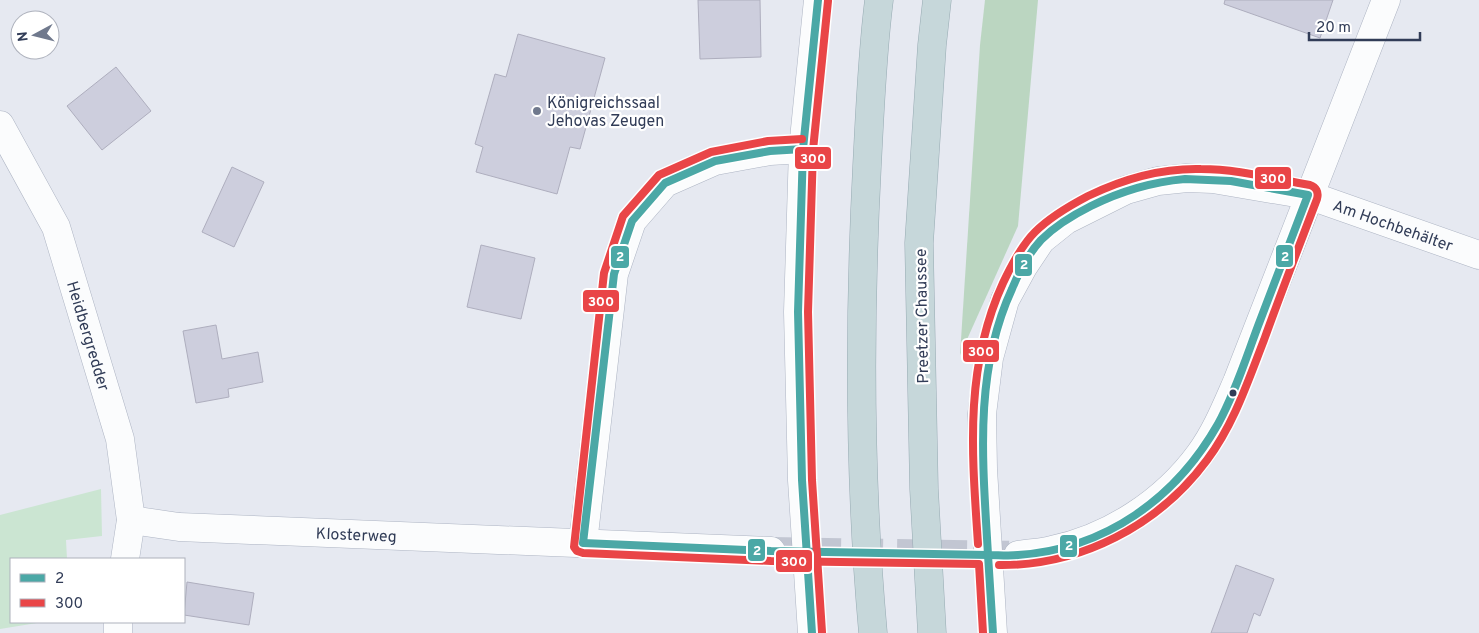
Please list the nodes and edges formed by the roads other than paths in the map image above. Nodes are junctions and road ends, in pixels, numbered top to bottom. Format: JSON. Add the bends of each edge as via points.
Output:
{"nodes":[{"id":1,"x":818,"y":0,"type":"edge"},
{"id":2,"x":879,"y":0,"type":"edge"},
{"id":3,"x":937,"y":0,"type":"edge"},
{"id":4,"x":1386,"y":0,"type":"edge"},
{"id":5,"x":0,"y":125,"type":"edge"},
{"id":6,"x":802,"y":149,"type":"junction"},
{"id":7,"x":1308,"y":195,"type":"junction"},
{"id":8,"x":1479,"y":254,"type":"edge"},
{"id":9,"x":131,"y":520,"type":"junction"},
{"id":10,"x":583,"y":543,"type":"junction"},
{"id":11,"x":772,"y":551,"type":"tunnel mouth"},
{"id":12,"x":1018,"y":555,"type":"tunnel mouth"},
{"id":13,"x":125,"y":558,"type":"edge"},
{"id":14,"x":812,"y":633,"type":"edge"},
{"id":15,"x":873,"y":633,"type":"edge"},
{"id":16,"x":932,"y":633,"type":"edge"},
{"id":17,"x":994,"y":633,"type":"edge"}],
"edges":[{"from":1,"to":6,"type":"street"},
{"from":2,"to":15,"type":"highway","via":[[874,37],[863,253],[862,404]]},
{"from":3,"to":16,"type":"highway","name":"Preetzer Chaussee","via":[[919,244],[924,490]]},
{"from":4,"to":7,"type":"street"},
{"from":5,"to":9,"type":"street","name":"Heidbergredder","via":[[56,227],[120,439]]},
{"from":6,"to":10,"type":"street","via":[[770,150],[715,161],[665,183],[632,222],[614,274]]},
{"from":6,"to":14,"type":"street","via":[[799,331],[802,480]]},
{"from":7,"to":8,"type":"street","name":"Am Hochbehälter"},
{"from":7,"to":12,"type":"street","via":[[1219,422],[1180,478],[1135,515],[1096,536],[1053,550]]},
{"from":7,"to":17,"type":"street","via":[[1213,179],[1158,181],[1126,190],[1095,204],[1066,220],[1041,240],[1005,300],[988,358],[982,414],[983,470]]},
{"from":9,"to":10,"type":"street","name":"Klosterweg","via":[[179,527]]},
{"from":9,"to":13,"type":"street","name":"Heidbergredder"},
{"from":10,"to":11,"type":"street","name":"Klosterweg"}]}
